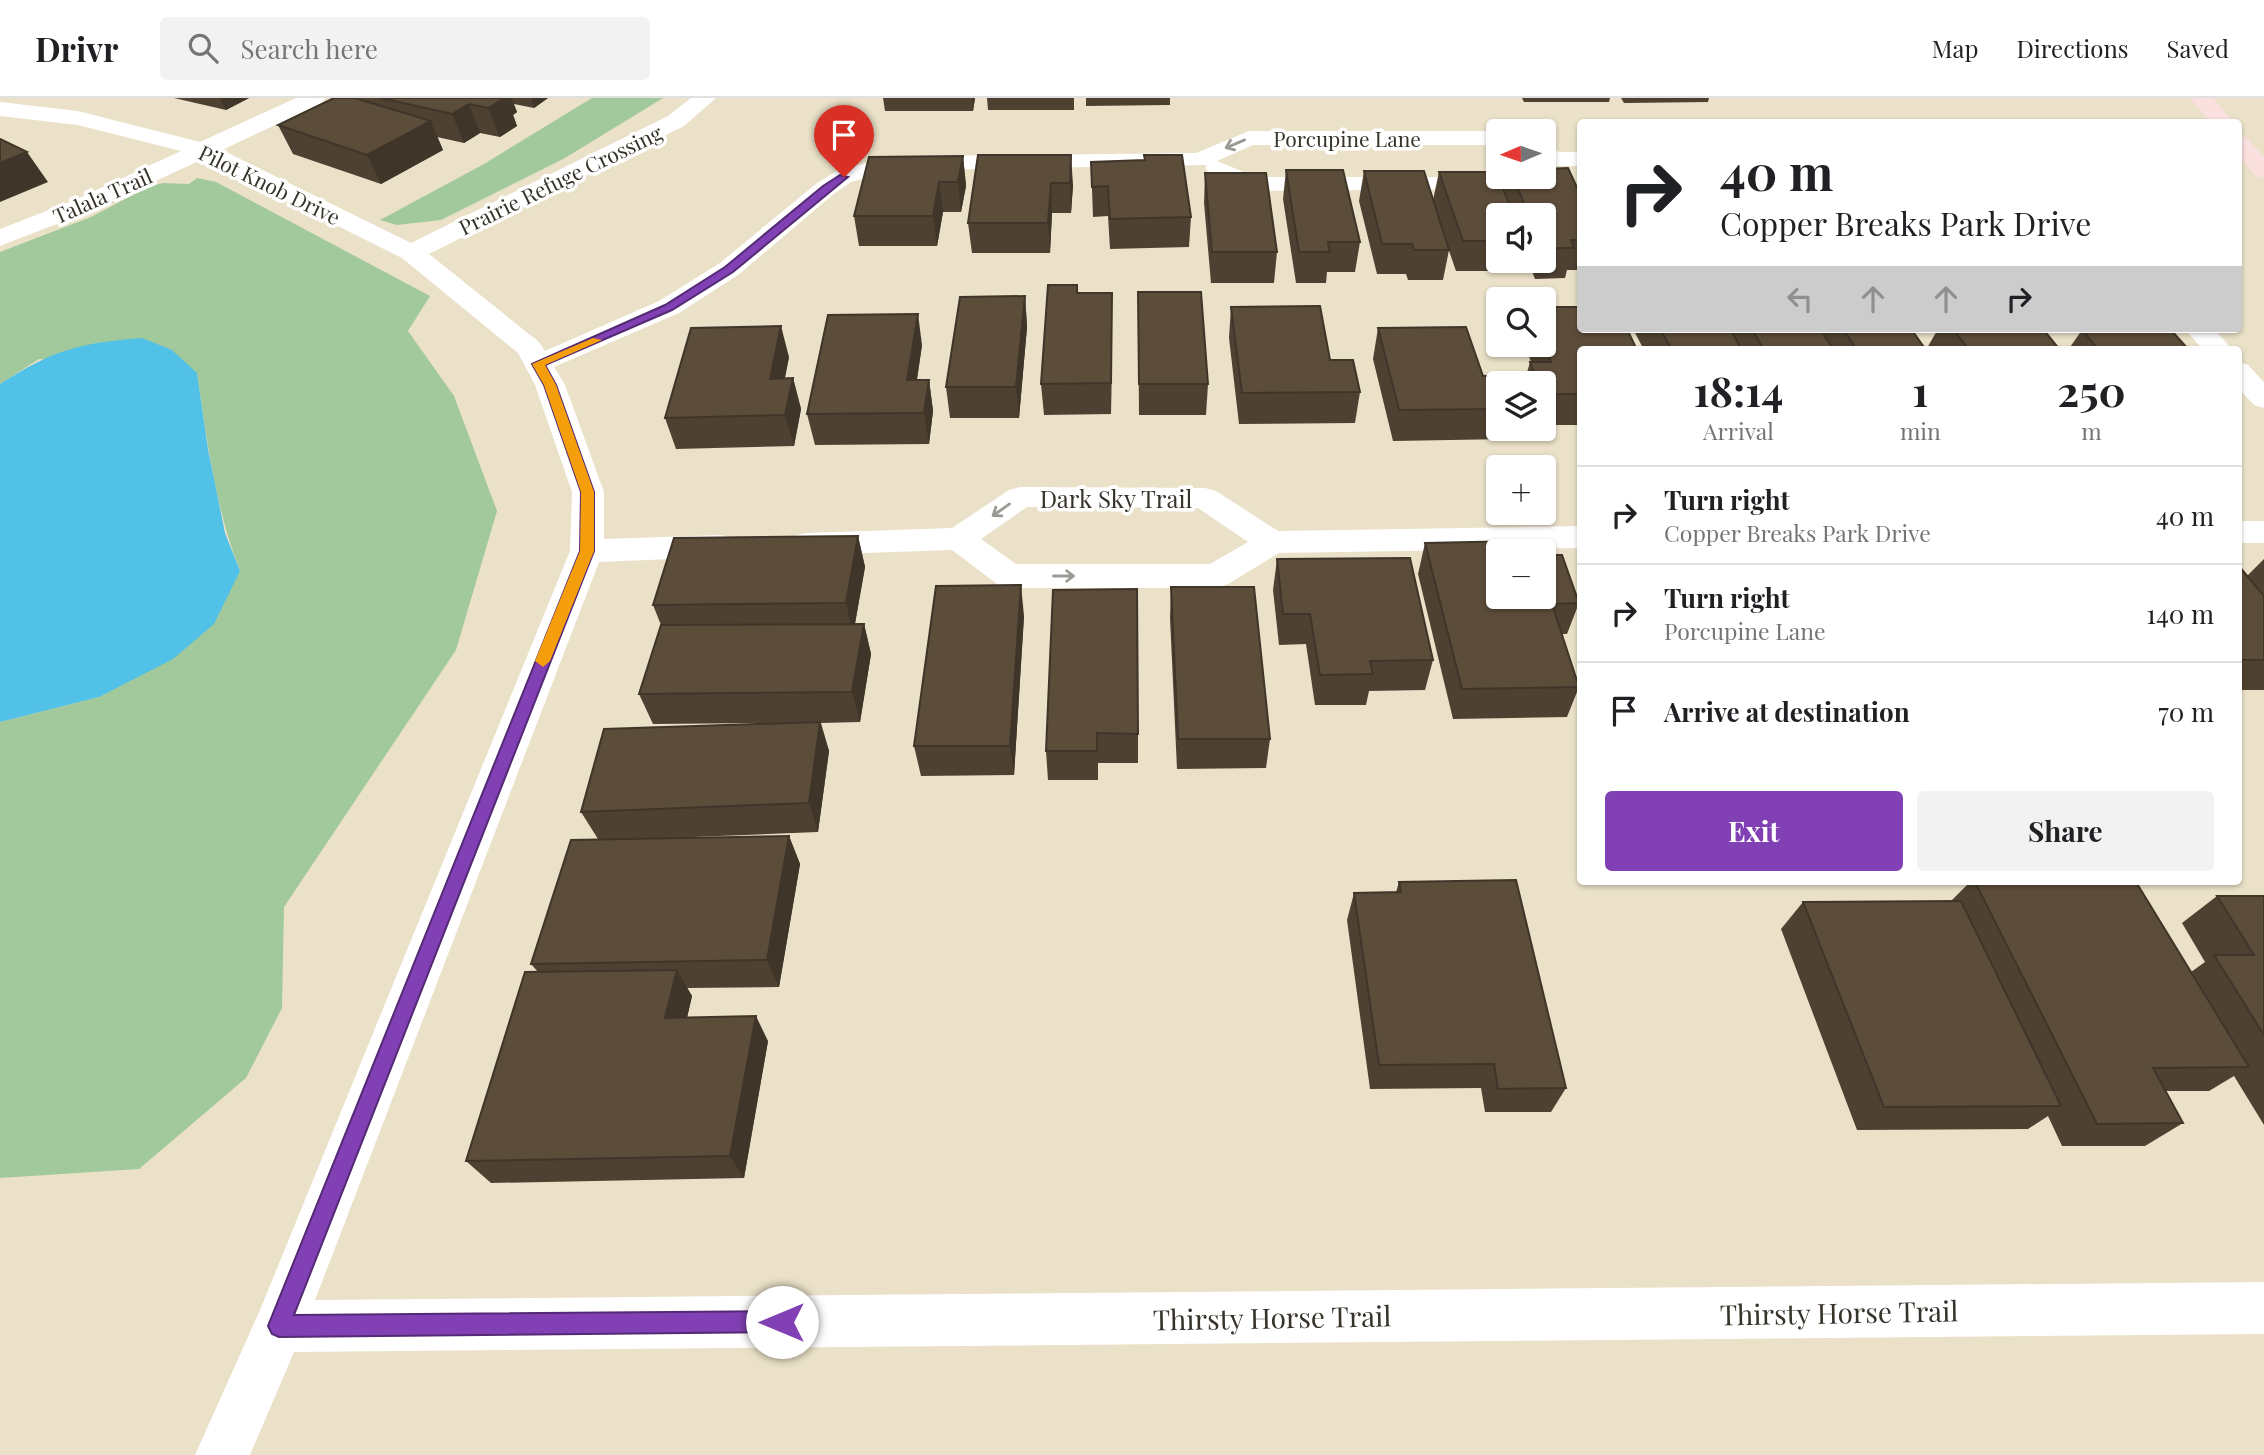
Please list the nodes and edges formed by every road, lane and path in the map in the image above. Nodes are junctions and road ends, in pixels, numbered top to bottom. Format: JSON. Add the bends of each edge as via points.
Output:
{"nodes":[{"id":1,"x":314,"y":98,"type":"edge"},
{"id":2,"x":705,"y":98,"type":"edge"},
{"id":3,"x":2201,"y":98,"type":"edge"},
{"id":4,"x":0,"y":109,"type":"edge"},
{"id":5,"x":2219,"y":119,"type":"edge"},
{"id":6,"x":1486,"y":138,"type":"edge"},
{"id":7,"x":2242,"y":147,"type":"edge"},
{"id":8,"x":204,"y":150,"type":"junction"},
{"id":9,"x":1577,"y":159,"type":"edge"},
{"id":10,"x":1199,"y":160,"type":"junction"},
{"id":11,"x":1556,"y":160,"type":"edge"},
{"id":12,"x":2264,"y":172,"type":"edge"},
{"id":13,"x":1486,"y":182,"type":"edge"},
{"id":14,"x":0,"y":238,"type":"edge"},
{"id":15,"x":411,"y":253,"type":"junction"},
{"id":16,"x":2203,"y":333,"type":"edge"},
{"id":17,"x":2215,"y":346,"type":"edge"},
{"id":18,"x":538,"y":364,"type":"junction"},
{"id":19,"x":2242,"y":375,"type":"edge"},
{"id":20,"x":2264,"y":399,"type":"edge"},
{"id":21,"x":2242,"y":532,"type":"edge"},
{"id":22,"x":2264,"y":532,"type":"edge"},
{"id":23,"x":1577,"y":537,"type":"edge"},
{"id":24,"x":959,"y":539,"type":"junction"},
{"id":25,"x":1272,"y":542,"type":"junction"},
{"id":26,"x":587,"y":551,"type":"junction"},
{"id":27,"x":2264,"y":1308,"type":"edge"},
{"id":28,"x":279,"y":1326,"type":"junction"},
{"id":29,"x":222,"y":1455,"type":"edge"}],
"edges":[{"from":1,"to":8,"type":"street","name":"Talala Trail"},
{"from":2,"to":15,"type":"street","name":"Prairie Refuge Crossing","via":[[676,121]]},
{"from":3,"to":5,"type":"main road"},
{"from":4,"to":8,"type":"street","name":"Pilot Knob Drive","via":[[78,118]]},
{"from":6,"to":10,"type":"street","name":"Porcupine Lane","one_way":true,"via":[[1249,138]]},
{"from":7,"to":12,"type":"main road"},
{"from":8,"to":14,"type":"street","name":"Talala Trail"},
{"from":8,"to":15,"type":"street","name":"Pilot Knob Drive"},
{"from":9,"to":11,"type":"street"},
{"from":10,"to":13,"type":"street","name":"Porcupine Lane","via":[[1252,184]]},
{"from":10,"to":18,"type":"street","name":"Porcupine Lane","via":[[924,163],[873,168],[826,188],[729,270],[668,307]]},
{"from":15,"to":18,"type":"street","name":"Pilot Knob Drive","via":[[529,348]]},
{"from":16,"to":17,"type":"street"},
{"from":18,"to":26,"type":"street","name":"Pilot Knob Drive","via":[[550,385],[588,492]]},
{"from":19,"to":20,"type":"street"},
{"from":21,"to":22,"type":"street"},
{"from":23,"to":25,"type":"street"},
{"from":24,"to":25,"type":"street","one_way":true,"via":[[1009,576],[1216,576]]},
{"from":25,"to":24,"type":"street","name":"Dark Sky Trail","one_way":true,"via":[[1205,498],[1020,497]]},
{"from":24,"to":26,"type":"street"},
{"from":26,"to":28,"type":"street"},
{"from":27,"to":28,"type":"street","name":"Thirsty Horse Trail"},
{"from":28,"to":29,"type":"street"}]}
